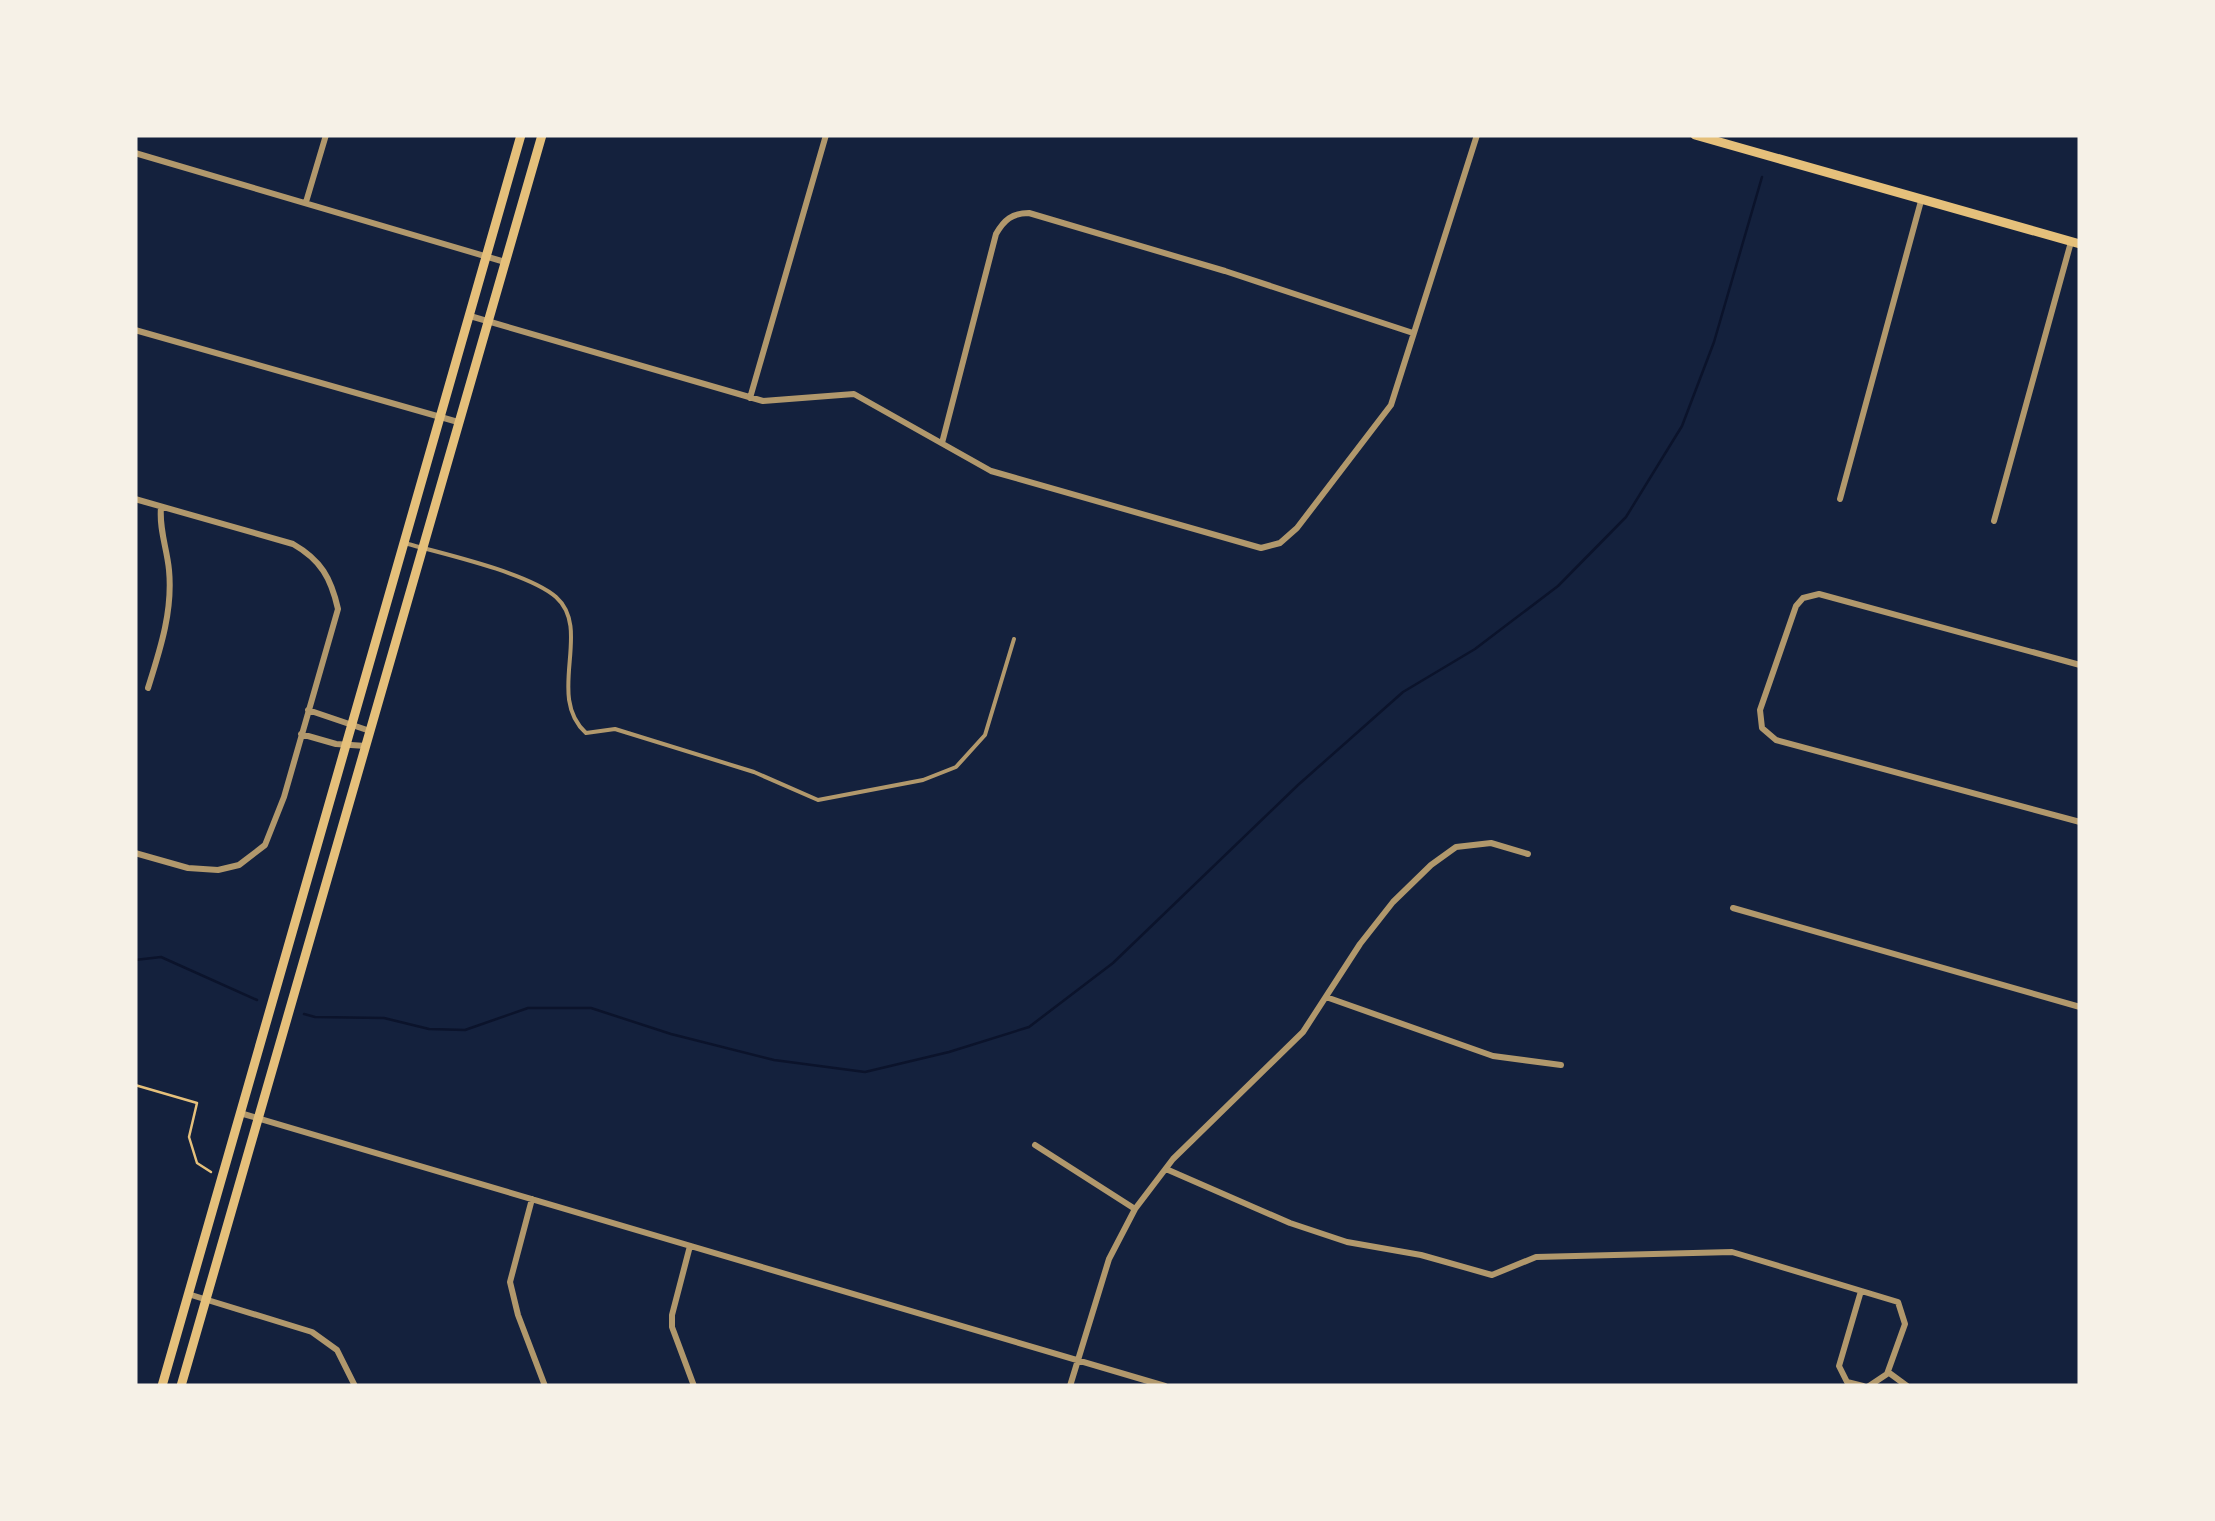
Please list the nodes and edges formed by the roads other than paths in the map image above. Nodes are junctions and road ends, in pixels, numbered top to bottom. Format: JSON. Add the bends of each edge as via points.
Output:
{"nodes":[{"id":1,"x":326,"y":135,"type":"edge"},
{"id":2,"x":521,"y":135,"type":"edge"},
{"id":3,"x":542,"y":135,"type":"edge"},
{"id":4,"x":826,"y":135,"type":"edge"},
{"id":5,"x":1476,"y":135,"type":"edge"},
{"id":6,"x":1695,"y":135,"type":"edge"},
{"id":7,"x":135,"y":152,"type":"edge"},
{"id":8,"x":1920,"y":201,"type":"junction"},
{"id":9,"x":306,"y":202,"type":"junction"},
{"id":10,"x":2075,"y":243,"type":"edge"},
{"id":11,"x":486,"y":256,"type":"junction"},
{"id":12,"x":505,"y":262,"type":"junction"},
{"id":13,"x":470,"y":316,"type":"junction"},
{"id":14,"x":488,"y":321,"type":"junction"},
{"id":15,"x":135,"y":330,"type":"edge"},
{"id":16,"x":1412,"y":333,"type":"junction"},
{"id":17,"x":750,"y":398,"type":"junction"},
{"id":18,"x":440,"y":417,"type":"junction"},
{"id":19,"x":458,"y":422,"type":"junction"},
{"id":20,"x":942,"y":444,"type":"junction"},
{"id":21,"x":135,"y":499,"type":"edge"},
{"id":22,"x":1840,"y":499,"type":"dead end"},
{"id":23,"x":161,"y":507,"type":"junction"},
{"id":24,"x":1994,"y":521,"type":"dead end"},
{"id":25,"x":404,"y":543,"type":"junction"},
{"id":26,"x":422,"y":548,"type":"junction"},
{"id":27,"x":1014,"y":640,"type":"dead end"},
{"id":28,"x":2080,"y":665,"type":"edge"},
{"id":29,"x":148,"y":688,"type":"dead end"},
{"id":30,"x":308,"y":710,"type":"junction"},
{"id":31,"x":352,"y":725,"type":"junction"},
{"id":32,"x":370,"y":730,"type":"junction"},
{"id":33,"x":301,"y":734,"type":"junction"},
{"id":34,"x":346,"y":745,"type":"junction"},
{"id":35,"x":366,"y":746,"type":"junction"},
{"id":36,"x":2080,"y":822,"type":"edge"},
{"id":37,"x":135,"y":853,"type":"edge"},
{"id":38,"x":1528,"y":854,"type":"dead end"},
{"id":39,"x":1733,"y":908,"type":"dead end"},
{"id":40,"x":294,"y":924,"type":"junction"},
{"id":41,"x":312,"y":929,"type":"junction"},
{"id":42,"x":1326,"y":998,"type":"junction"},
{"id":43,"x":2080,"y":1008,"type":"edge"},
{"id":44,"x":1561,"y":1065,"type":"dead end"},
{"id":45,"x":240,"y":1113,"type":"junction"},
{"id":46,"x":258,"y":1118,"type":"junction"},
{"id":47,"x":1035,"y":1145,"type":"dead end"},
{"id":48,"x":1166,"y":1169,"type":"junction"},
{"id":49,"x":532,"y":1199,"type":"junction"},
{"id":50,"x":1134,"y":1210,"type":"junction"},
{"id":51,"x":690,"y":1246,"type":"junction"},
{"id":52,"x":1861,"y":1291,"type":"junction"},
{"id":53,"x":188,"y":1294,"type":"junction"},
{"id":54,"x":206,"y":1299,"type":"junction"},
{"id":55,"x":1078,"y":1361,"type":"junction"},
{"id":56,"x":1888,"y":1372,"type":"junction"},
{"id":57,"x":162,"y":1386,"type":"edge"},
{"id":58,"x":181,"y":1386,"type":"edge"},
{"id":59,"x":355,"y":1386,"type":"edge"},
{"id":60,"x":545,"y":1386,"type":"edge"},
{"id":61,"x":694,"y":1386,"type":"edge"},
{"id":62,"x":1070,"y":1386,"type":"edge"},
{"id":63,"x":1165,"y":1386,"type":"edge"},
{"id":64,"x":1866,"y":1386,"type":"edge"},
{"id":65,"x":1907,"y":1386,"type":"edge"}],
"edges":[{"from":1,"to":9,"type":"street"},
{"from":2,"to":11,"type":"main road"},
{"from":3,"to":12,"type":"main road"},
{"from":4,"to":17,"type":"street"},
{"from":5,"to":16,"type":"street"},
{"from":6,"to":8,"type":"main road"},
{"from":7,"to":9,"type":"street"},
{"from":8,"to":10,"type":"main road"},
{"from":8,"to":22,"type":"street"},
{"from":9,"to":11,"type":"street"},
{"from":10,"to":24,"type":"street"},
{"from":11,"to":12,"type":"street"},
{"from":11,"to":13,"type":"main road"},
{"from":12,"to":14,"type":"main road"},
{"from":13,"to":14,"type":"street"},
{"from":13,"to":18,"type":"main road"},
{"from":14,"to":17,"type":"street"},
{"from":14,"to":19,"type":"main road"},
{"from":15,"to":18,"type":"street"},
{"from":16,"to":20,"type":"street","via":[[1391,404],[1297,528],[1261,548],[991,471]]},
{"from":16,"to":20,"type":"street","via":[[1029,213],[1008,218],[996,234]]},
{"from":17,"to":20,"type":"street","via":[[854,394]]},
{"from":18,"to":19,"type":"street"},
{"from":18,"to":25,"type":"main road"},
{"from":19,"to":26,"type":"main road"},
{"from":21,"to":23,"type":"street"},
{"from":23,"to":29,"type":"street","via":[[170,604]]},
{"from":23,"to":30,"type":"street","via":[[293,544],[331,579],[338,609]]},
{"from":25,"to":26,"type":"lane"},
{"from":25,"to":31,"type":"main road"},
{"from":26,"to":27,"type":"lane","via":[[513,576],[558,598],[570,625],[568,707],[586,734],[615,729],[754,772],[818,800],[956,767],[985,735]]},
{"from":26,"to":32,"type":"main road"},
{"from":28,"to":36,"type":"street","via":[[1809,594],[1796,606],[1760,710],[1762,728],[1776,740]]},
{"from":30,"to":31,"type":"street"},
{"from":30,"to":33,"type":"street"},
{"from":31,"to":32,"type":"street"},
{"from":31,"to":34,"type":"main road"},
{"from":32,"to":35,"type":"main road"},
{"from":33,"to":34,"type":"street"},
{"from":33,"to":37,"type":"street","via":[[273,829],[252,858],[218,870]]},
{"from":34,"to":35,"type":"street"},
{"from":34,"to":40,"type":"main road"},
{"from":35,"to":41,"type":"main road"},
{"from":38,"to":42,"type":"street","via":[[1491,843],[1456,847],[1430,865],[1360,944]]},
{"from":39,"to":43,"type":"street"},
{"from":40,"to":41,"type":"main road"},
{"from":40,"to":45,"type":"main road"},
{"from":41,"to":46,"type":"main road"},
{"from":42,"to":44,"type":"street","via":[[1494,1056]]},
{"from":42,"to":48,"type":"street","via":[[1302,1032]]},
{"from":45,"to":46,"type":"street"},
{"from":45,"to":53,"type":"main road"},
{"from":46,"to":49,"type":"street"},
{"from":46,"to":54,"type":"main road"},
{"from":47,"to":50,"type":"street"},
{"from":48,"to":50,"type":"street"},
{"from":48,"to":52,"type":"street","via":[[1347,1242],[1492,1275],[1536,1257],[1732,1252]]},
{"from":49,"to":51,"type":"street"},
{"from":49,"to":60,"type":"street","via":[[510,1282]]},
{"from":50,"to":55,"type":"street","via":[[1109,1258]]},
{"from":51,"to":55,"type":"street"},
{"from":51,"to":61,"type":"street","via":[[672,1327]]},
{"from":52,"to":56,"type":"street","via":[[1898,1302],[1905,1324]]},
{"from":52,"to":64,"type":"street","via":[[1840,1366],[1847,1382]]},
{"from":53,"to":54,"type":"street"},
{"from":53,"to":57,"type":"main road"},
{"from":54,"to":58,"type":"main road"},
{"from":54,"to":59,"type":"street","via":[[312,1332],[337,1350]]},
{"from":55,"to":62,"type":"street"},
{"from":55,"to":63,"type":"street"},
{"from":56,"to":64,"type":"street"},
{"from":56,"to":65,"type":"street"}]}
